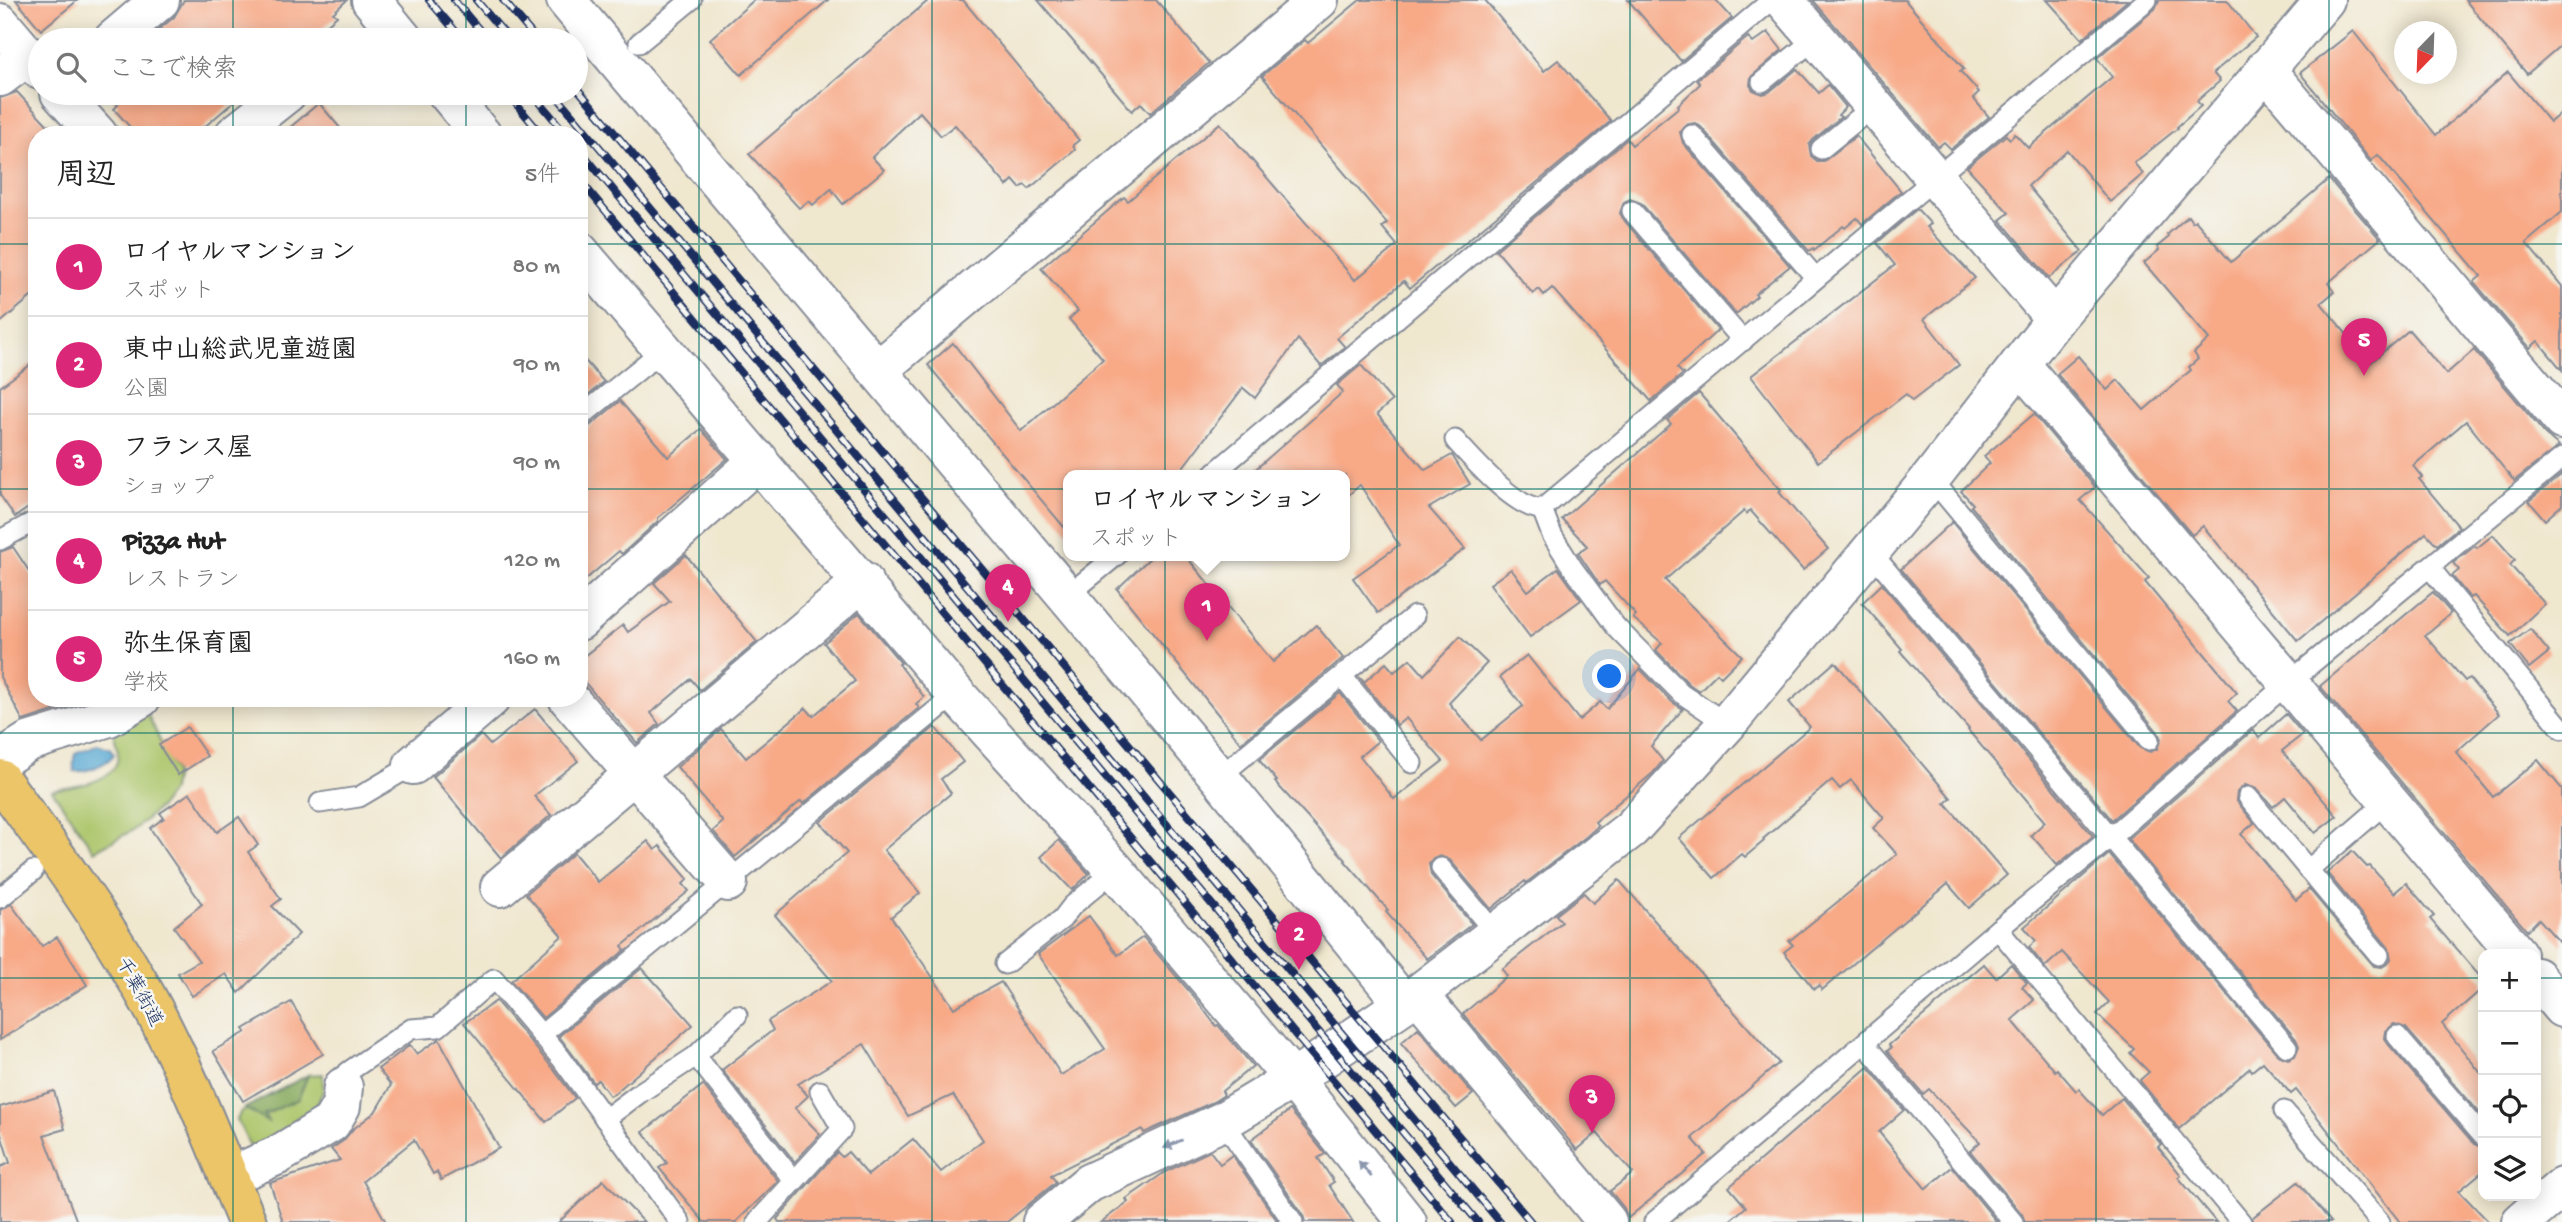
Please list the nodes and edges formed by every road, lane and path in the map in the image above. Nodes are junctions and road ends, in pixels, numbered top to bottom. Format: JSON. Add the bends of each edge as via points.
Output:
{"nodes":[{"id":1,"x":160,"y":0,"type":"edge"},
{"id":2,"x":371,"y":0,"type":"edge"},
{"id":3,"x":566,"y":0,"type":"edge"},
{"id":4,"x":691,"y":0,"type":"edge"},
{"id":5,"x":1318,"y":0,"type":"edge"},
{"id":6,"x":1772,"y":0,"type":"edge"},
{"id":7,"x":1784,"y":0,"type":"edge"},
{"id":8,"x":2147,"y":0,"type":"edge"},
{"id":9,"x":2325,"y":0,"type":"edge"},
{"id":10,"x":0,"y":23,"type":"edge"},
{"id":11,"x":127,"y":28,"type":"edge"},
{"id":12,"x":394,"y":28,"type":"edge"},
{"id":13,"x":1816,"y":38,"type":"junction"},
{"id":14,"x":639,"y":43,"type":"dead end"},
{"id":15,"x":23,"y":68,"type":"edge"},
{"id":16,"x":2265,"y":69,"type":"junction"},
{"id":17,"x":1762,"y":82,"type":"dead end"},
{"id":18,"x":71,"y":105,"type":"edge"},
{"id":19,"x":272,"y":105,"type":"edge"},
{"id":20,"x":456,"y":105,"type":"edge"},
{"id":21,"x":1874,"y":106,"type":"junction"},
{"id":22,"x":90,"y":126,"type":"edge"},
{"id":23,"x":245,"y":126,"type":"edge"},
{"id":24,"x":472,"y":126,"type":"edge"},
{"id":25,"x":1692,"y":135,"type":"dead end"},
{"id":26,"x":1821,"y":149,"type":"dead end"},
{"id":27,"x":1934,"y":178,"type":"junction"},
{"id":28,"x":1632,"y":211,"type":"dead end"},
{"id":29,"x":588,"y":262,"type":"edge"},
{"id":30,"x":1815,"y":277,"type":"junction"},
{"id":31,"x":2055,"y":319,"type":"junction"},
{"id":32,"x":1743,"y":341,"type":"junction"},
{"id":33,"x":663,"y":350,"type":"junction"},
{"id":34,"x":2020,"y":365,"type":"junction"},
{"id":35,"x":878,"y":370,"type":"junction"},
{"id":36,"x":588,"y":411,"type":"edge"},
{"id":37,"x":2562,"y":420,"type":"edge"},
{"id":38,"x":1455,"y":440,"type":"dead end"},
{"id":39,"x":2562,"y":458,"type":"edge"},
{"id":40,"x":759,"y":460,"type":"junction"},
{"id":41,"x":1218,"y":470,"type":"edge"},
{"id":42,"x":1931,"y":478,"type":"junction"},
{"id":43,"x":1542,"y":509,"type":"junction"},
{"id":44,"x":28,"y":525,"type":"edge"},
{"id":45,"x":0,"y":540,"type":"edge"},
{"id":46,"x":1871,"y":552,"type":"junction"},
{"id":47,"x":1110,"y":561,"type":"edge"},
{"id":48,"x":2430,"y":568,"type":"junction"},
{"id":49,"x":863,"y":581,"type":"junction"},
{"id":50,"x":1067,"y":596,"type":"junction"},
{"id":51,"x":588,"y":613,"type":"edge"},
{"id":52,"x":1414,"y":616,"type":"dead end"},
{"id":53,"x":1342,"y":676,"type":"junction"},
{"id":54,"x":2288,"y":683,"type":"junction"},
{"id":55,"x":956,"y":694,"type":"junction"},
{"id":56,"x":126,"y":707,"type":"edge"},
{"id":57,"x":480,"y":707,"type":"edge"},
{"id":58,"x":576,"y":707,"type":"edge"},
{"id":59,"x":1727,"y":724,"type":"junction"},
{"id":60,"x":2562,"y":729,"type":"edge"},
{"id":61,"x":2148,"y":740,"type":"dead end"},
{"id":62,"x":0,"y":760,"type":"edge"},
{"id":63,"x":1412,"y":763,"type":"dead end"},
{"id":64,"x":412,"y":765,"type":"joint"},
{"id":65,"x":635,"y":775,"type":"junction"},
{"id":66,"x":1219,"y":777,"type":"junction"},
{"id":67,"x":0,"y":779,"type":"edge"},
{"id":68,"x":2248,"y":797,"type":"dead end"},
{"id":69,"x":2389,"y":800,"type":"junction"},
{"id":70,"x":320,"y":803,"type":"dead end"},
{"id":71,"x":2110,"y":838,"type":"junction"},
{"id":72,"x":1441,"y":869,"type":"dead end"},
{"id":73,"x":1115,"y":870,"type":"junction"},
{"id":74,"x":2308,"y":870,"type":"junction"},
{"id":75,"x":33,"y":871,"type":"dead end"},
{"id":76,"x":728,"y":882,"type":"junction"},
{"id":77,"x":500,"y":887,"type":"dead end"},
{"id":78,"x":0,"y":898,"type":"edge"},
{"id":79,"x":1998,"y":929,"type":"junction"},
{"id":80,"x":1496,"y":934,"type":"junction"},
{"id":81,"x":2513,"y":949,"type":"edge"},
{"id":82,"x":2379,"y":955,"type":"dead end"},
{"id":83,"x":1006,"y":964,"type":"dead end"},
{"id":84,"x":2541,"y":982,"type":"edge"},
{"id":85,"x":1410,"y":999,"type":"junction"},
{"id":86,"x":2562,"y":1008,"type":"edge"},
{"id":87,"x":737,"y":1015,"type":"dead end"},
{"id":88,"x":541,"y":1035,"type":"junction"},
{"id":89,"x":2397,"y":1036,"type":"dead end"},
{"id":90,"x":1865,"y":1044,"type":"junction"},
{"id":91,"x":2287,"y":1047,"type":"dead end"},
{"id":92,"x":696,"y":1056,"type":"junction"},
{"id":93,"x":1293,"y":1079,"type":"junction"},
{"id":94,"x":343,"y":1087,"type":"joint"},
{"id":95,"x":820,"y":1091,"type":"dead end"},
{"id":96,"x":2284,"y":1111,"type":"dead end"},
{"id":97,"x":605,"y":1119,"type":"junction"},
{"id":98,"x":1223,"y":1121,"type":"junction"},
{"id":99,"x":2478,"y":1130,"type":"edge"},
{"id":100,"x":249,"y":1168,"type":"dead end"},
{"id":101,"x":794,"y":1181,"type":"junction"},
{"id":102,"x":247,"y":1222,"type":"edge"},
{"id":103,"x":680,"y":1222,"type":"edge"},
{"id":104,"x":757,"y":1222,"type":"edge"},
{"id":105,"x":1042,"y":1222,"type":"edge"},
{"id":106,"x":1293,"y":1222,"type":"edge"},
{"id":107,"x":1407,"y":1222,"type":"edge"},
{"id":108,"x":1607,"y":1222,"type":"edge"},
{"id":109,"x":1654,"y":1222,"type":"edge"},
{"id":110,"x":2013,"y":1222,"type":"edge"},
{"id":111,"x":2241,"y":1222,"type":"edge"},
{"id":112,"x":2380,"y":1222,"type":"edge"}],
"edges":[{"from":1,"to":11,"type":"street"},
{"from":2,"to":12,"type":"street"},
{"from":3,"to":35,"type":"street"},
{"from":4,"to":14,"type":"lane"},
{"from":5,"to":35,"type":"street"},
{"from":6,"to":41,"type":"lane"},
{"from":7,"to":13,"type":"street"},
{"from":8,"to":27,"type":"lane"},
{"from":9,"to":16,"type":"street"},
{"from":10,"to":15,"type":"street"},
{"from":13,"to":17,"type":"lane"},
{"from":13,"to":21,"type":"street"},
{"from":16,"to":31,"type":"street"},
{"from":16,"to":37,"type":"street"},
{"from":18,"to":22,"type":"street"},
{"from":19,"to":23,"type":"street"},
{"from":20,"to":24,"type":"street"},
{"from":21,"to":26,"type":"lane"},
{"from":21,"to":27,"type":"street"},
{"from":25,"to":30,"type":"lane"},
{"from":27,"to":30,"type":"lane"},
{"from":27,"to":31,"type":"street"},
{"from":28,"to":32,"type":"lane"},
{"from":29,"to":33,"type":"street"},
{"from":30,"to":32,"type":"lane"},
{"from":31,"to":34,"type":"street"},
{"from":32,"to":43,"type":"lane"},
{"from":33,"to":36,"type":"lane"},
{"from":33,"to":40,"type":"street"},
{"from":34,"to":42,"type":"street"},
{"from":34,"to":54,"type":"street"},
{"from":35,"to":50,"type":"street"},
{"from":38,"to":43,"type":"lane","via":[[1514,497],[1533,509]]},
{"from":39,"to":48,"type":"lane"},
{"from":40,"to":49,"type":"street"},
{"from":40,"to":51,"type":"street"},
{"from":42,"to":46,"type":"street"},
{"from":42,"to":61,"type":"lane"},
{"from":43,"to":59,"type":"lane","via":[[1572,567],[1616,627],[1681,693]]},
{"from":44,"to":45,"type":"lane"},
{"from":46,"to":59,"type":"street"},
{"from":46,"to":71,"type":"lane"},
{"from":47,"to":50,"type":"lane"},
{"from":48,"to":54,"type":"lane"},
{"from":48,"to":60,"type":"lane"},
{"from":49,"to":55,"type":"street"},
{"from":49,"to":65,"type":"street"},
{"from":50,"to":66,"type":"street"},
{"from":52,"to":53,"type":"lane"},
{"from":53,"to":63,"type":"lane"},
{"from":53,"to":66,"type":"lane"},
{"from":54,"to":69,"type":"street"},
{"from":54,"to":71,"type":"lane"},
{"from":55,"to":73,"type":"street"},
{"from":55,"to":76,"type":"lane"},
{"from":56,"to":62,"type":"street","via":[[109,717],[28,742]]},
{"from":57,"to":64,"type":"street"},
{"from":58,"to":65,"type":"street"},
{"from":59,"to":80,"type":"street","via":[[1631,829]]},
{"from":64,"to":70,"type":"lane","via":[[359,797]]},
{"from":65,"to":76,"type":"street"},
{"from":65,"to":77,"type":"street"},
{"from":66,"to":85,"type":"street"},
{"from":67,"to":102,"type":"highway","name":"千葉街道","via":[[90,904],[141,986]]},
{"from":68,"to":74,"type":"lane"},
{"from":69,"to":74,"type":"lane"},
{"from":69,"to":81,"type":"street"},
{"from":71,"to":79,"type":"lane"},
{"from":71,"to":91,"type":"lane"},
{"from":72,"to":80,"type":"lane"},
{"from":73,"to":83,"type":"lane"},
{"from":73,"to":93,"type":"street"},
{"from":74,"to":82,"type":"lane"},
{"from":75,"to":78,"type":"lane"},
{"from":76,"to":88,"type":"lane"},
{"from":79,"to":90,"type":"lane"},
{"from":79,"to":111,"type":"lane"},
{"from":80,"to":85,"type":"street"},
{"from":84,"to":86,"type":"street"},
{"from":85,"to":93,"type":"street"},
{"from":85,"to":108,"type":"street"},
{"from":87,"to":92,"type":"lane"},
{"from":88,"to":94,"type":"lane","via":[[494,979],[438,1027],[411,1029],[348,1072]]},
{"from":88,"to":97,"type":"lane"},
{"from":89,"to":99,"type":"lane"},
{"from":90,"to":109,"type":"lane"},
{"from":90,"to":110,"type":"lane"},
{"from":92,"to":97,"type":"lane"},
{"from":92,"to":101,"type":"lane"},
{"from":93,"to":98,"type":"street"},
{"from":107,"to":93,"type":"street","one_way":true},
{"from":94,"to":100,"type":"street","via":[[341,1106],[331,1124]]},
{"from":95,"to":101,"type":"lane","via":[[842,1129]]},
{"from":96,"to":112,"type":"lane"},
{"from":97,"to":103,"type":"lane"},
{"from":98,"to":105,"type":"street","one_way":true,"via":[[1089,1183]]},
{"from":98,"to":106,"type":"lane"},
{"from":101,"to":104,"type":"lane"}]}
